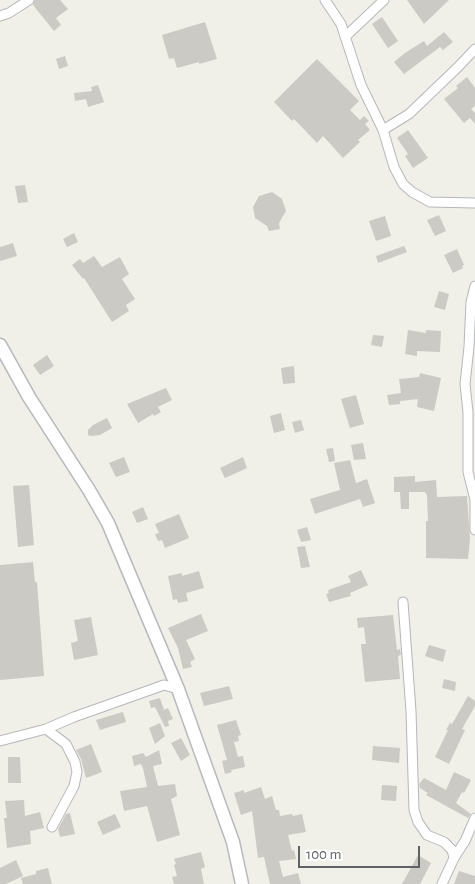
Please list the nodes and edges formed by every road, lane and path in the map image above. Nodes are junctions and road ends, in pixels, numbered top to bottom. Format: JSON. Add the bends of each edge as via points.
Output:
{"nodes":[{"id":1,"x":29,"y":0,"type":"edge"},
{"id":2,"x":325,"y":0,"type":"edge"},
{"id":3,"x":384,"y":0,"type":"edge"},
{"id":4,"x":0,"y":16,"type":"edge"},
{"id":5,"x":345,"y":37,"type":"junction"},
{"id":6,"x":475,"y":49,"type":"edge"},
{"id":7,"x":384,"y":130,"type":"junction"},
{"id":8,"x":474,"y":202,"type":"edge"},
{"id":9,"x":475,"y":286,"type":"edge"},
{"id":10,"x":0,"y":345,"type":"edge"},
{"id":11,"x":473,"y":487,"type":"edge"},
{"id":12,"x":475,"y":530,"type":"edge"},
{"id":13,"x":403,"y":602,"type":"dead end"},
{"id":14,"x":178,"y":689,"type":"junction"},
{"id":15,"x":46,"y":729,"type":"junction"},
{"id":16,"x":0,"y":739,"type":"edge"},
{"id":17,"x":475,"y":818,"type":"edge"},
{"id":18,"x":52,"y":827,"type":"dead end"},
{"id":19,"x":454,"y":858,"type":"junction"},
{"id":20,"x":445,"y":882,"type":"edge"},
{"id":21,"x":242,"y":884,"type":"edge"}],
"edges":[{"from":1,"to":4,"type":"street"},
{"from":2,"to":5,"type":"street","via":[[341,24]]},
{"from":3,"to":5,"type":"street"},
{"from":5,"to":7,"type":"street","via":[[361,85]]},
{"from":6,"to":7,"type":"street","via":[[410,114]]},
{"from":7,"to":8,"type":"street","via":[[394,167],[403,184],[412,192],[430,202]]},
{"from":9,"to":11,"type":"street","via":[[470,302],[465,384],[468,472]]},
{"from":10,"to":14,"type":"main road","via":[[108,523]]},
{"from":11,"to":12,"type":"street"},
{"from":13,"to":19,"type":"street","via":[[414,810],[427,835],[444,842],[452,850]]},
{"from":14,"to":15,"type":"street","via":[[164,685]]},
{"from":14,"to":21,"type":"main road","via":[[234,842]]},
{"from":15,"to":16,"type":"street"},
{"from":15,"to":18,"type":"street","via":[[66,744],[77,772],[74,786]]},
{"from":17,"to":19,"type":"street"},
{"from":19,"to":20,"type":"street"}]}
